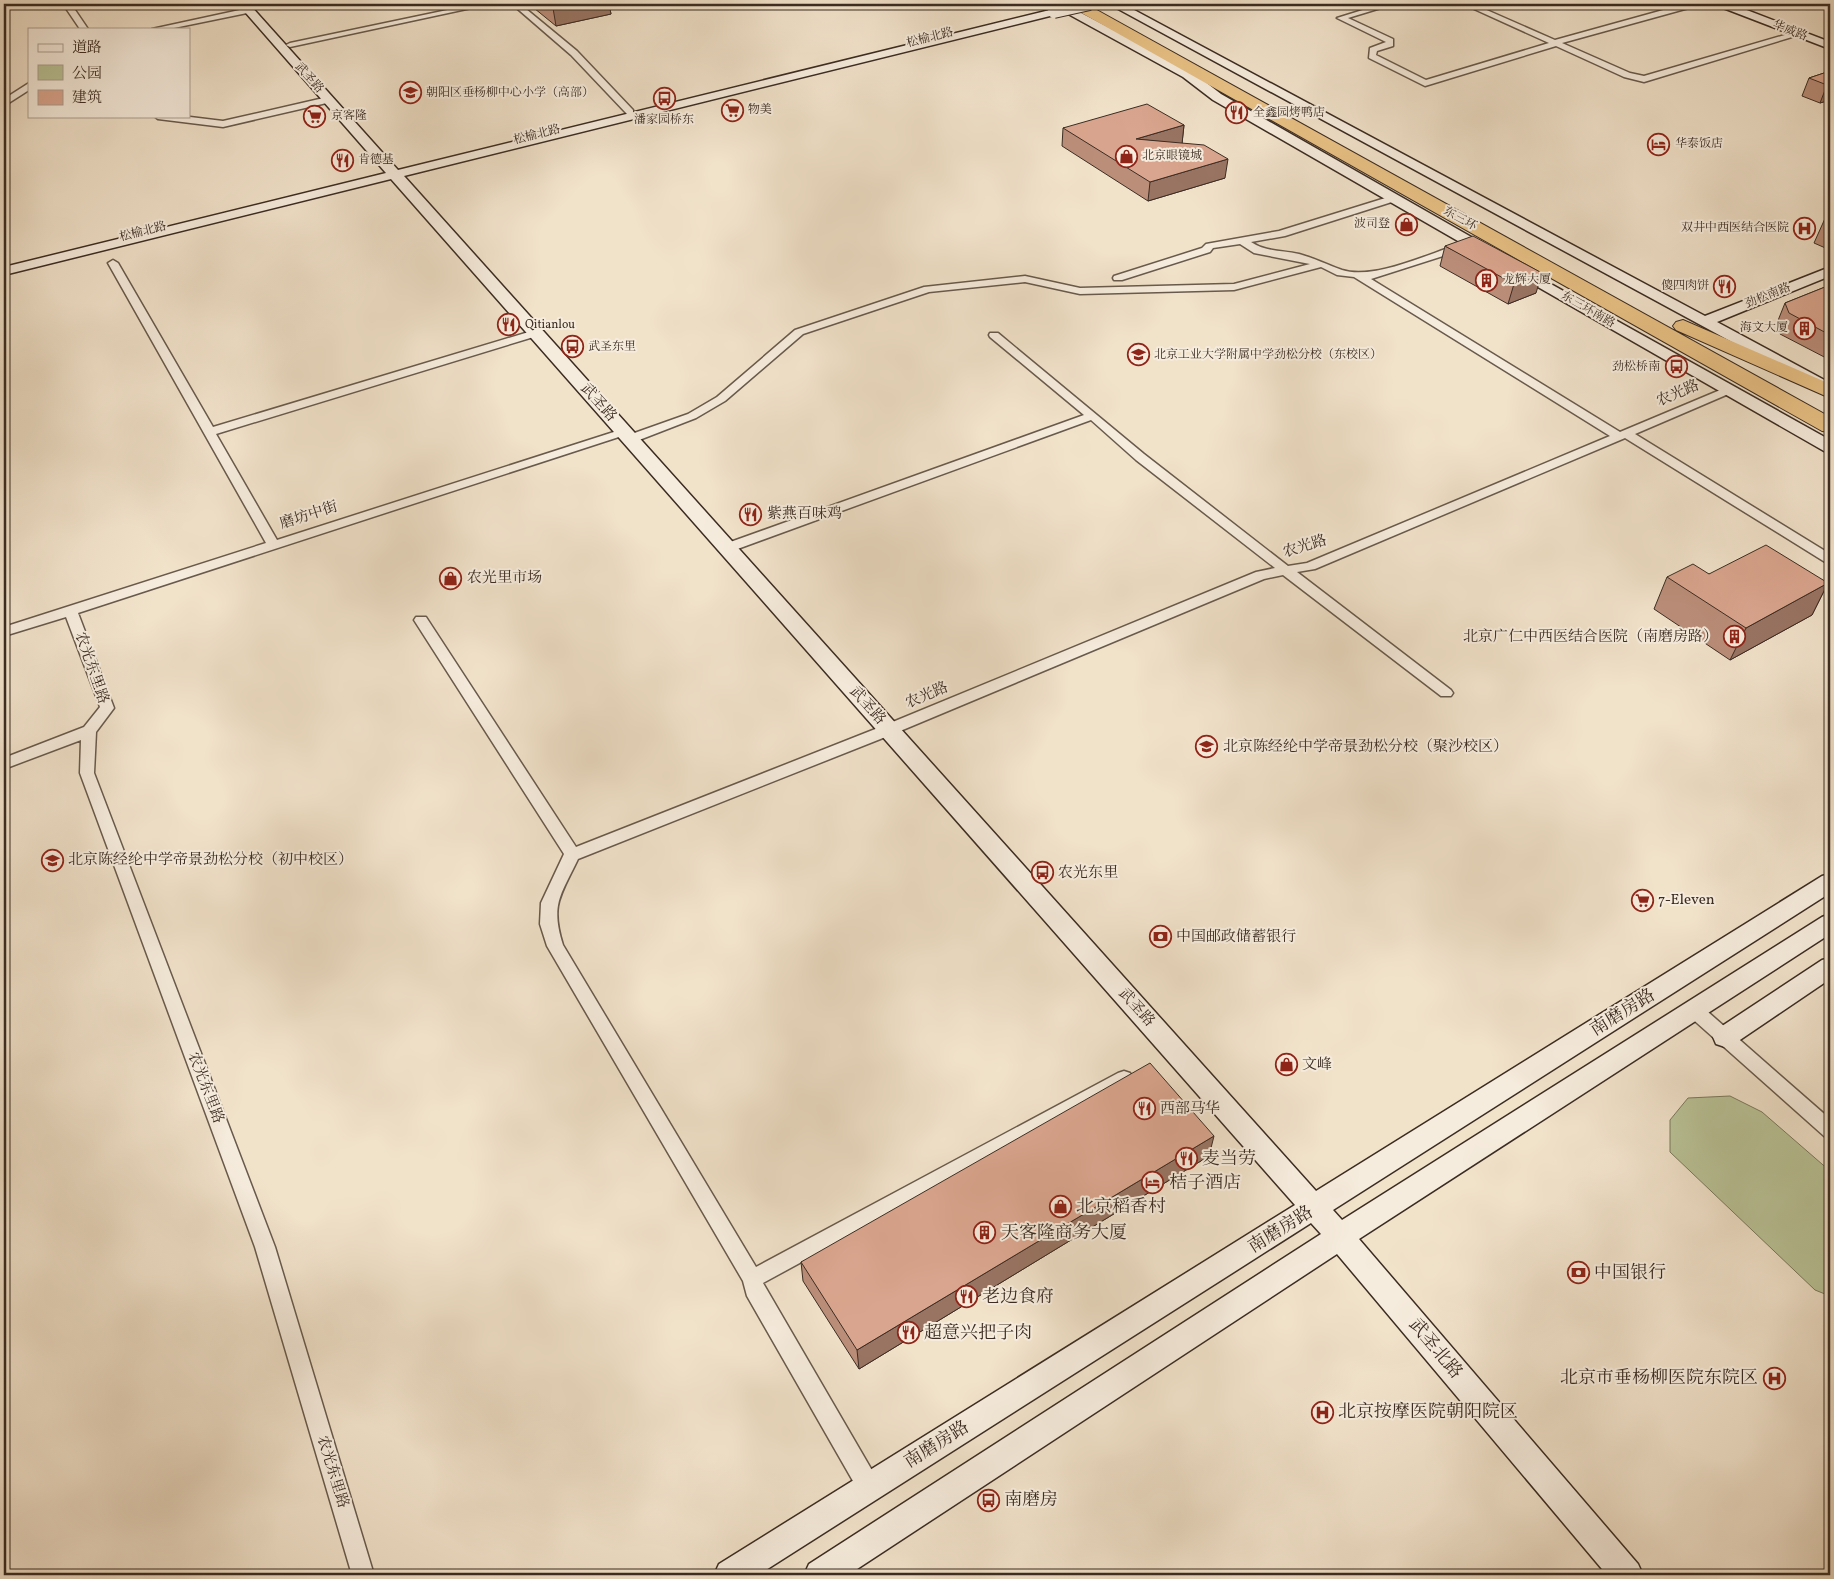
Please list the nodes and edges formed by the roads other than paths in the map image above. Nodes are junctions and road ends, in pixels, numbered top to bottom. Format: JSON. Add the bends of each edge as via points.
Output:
{"nodes":[{"id":1,"x":67,"y":4,"type":"edge"},
{"id":2,"x":486,"y":4,"type":"edge"},
{"id":3,"x":516,"y":4,"type":"edge"},
{"id":4,"x":1069,"y":4,"type":"edge"},
{"id":5,"x":1390,"y":4,"type":"edge"},
{"id":6,"x":1466,"y":4,"type":"edge"},
{"id":7,"x":1693,"y":4,"type":"edge"},
{"id":8,"x":1722,"y":4,"type":"edge"},
{"id":9,"x":248,"y":6,"type":"edge"},
{"id":10,"x":1094,"y":6,"type":"edge"},
{"id":11,"x":1146,"y":8,"type":"dead end"},
{"id":12,"x":1009,"y":11,"type":"dead end"},
{"id":13,"x":1053,"y":12,"type":"edge"},
{"id":14,"x":83,"y":28,"type":"edge"},
{"id":15,"x":160,"y":28,"type":"edge"},
{"id":16,"x":1075,"y":28,"type":"dead end"},
{"id":17,"x":1798,"y":34,"type":"junction"},
{"id":18,"x":938,"y":39,"type":"junction"},
{"id":19,"x":1556,"y":42,"type":"junction"},
{"id":20,"x":290,"y":45,"type":"junction"},
{"id":21,"x":1830,"y":46,"type":"edge"},
{"id":22,"x":1257,"y":79,"type":"junction"},
{"id":23,"x":28,"y":87,"type":"edge"},
{"id":24,"x":1217,"y":97,"type":"junction"},
{"id":25,"x":6,"y":100,"type":"edge"},
{"id":26,"x":328,"y":100,"type":"junction"},
{"id":27,"x":28,"y":101,"type":"edge"},
{"id":28,"x":630,"y":112,"type":"junction"},
{"id":29,"x":174,"y":118,"type":"edge"},
{"id":30,"x":1346,"y":169,"type":"junction"},
{"id":31,"x":395,"y":172,"type":"junction"},
{"id":32,"x":1413,"y":193,"type":"junction"},
{"id":33,"x":1395,"y":198,"type":"junction"},
{"id":34,"x":1244,"y":242,"type":"junction"},
{"id":35,"x":1472,"y":243,"type":"junction"},
{"id":36,"x":1509,"y":246,"type":"junction"},
{"id":37,"x":113,"y":263,"type":"dead end"},
{"id":38,"x":1322,"y":264,"type":"junction"},
{"id":39,"x":4,"y":266,"type":"edge"},
{"id":40,"x":4,"y":271,"type":"edge"},
{"id":41,"x":1830,"y":271,"type":"edge"},
{"id":42,"x":1355,"y":274,"type":"junction"},
{"id":43,"x":1118,"y":278,"type":"dead end"},
{"id":44,"x":1594,"y":313,"type":"junction"},
{"id":45,"x":1665,"y":317,"type":"junction"},
{"id":46,"x":1706,"y":321,"type":"junction"},
{"id":47,"x":536,"y":333,"type":"junction"},
{"id":48,"x":994,"y":335,"type":"dead end"},
{"id":49,"x":1729,"y":390,"type":"junction"},
{"id":50,"x":1830,"y":390,"type":"edge"},
{"id":51,"x":1830,"y":410,"type":"edge"},
{"id":52,"x":1092,"y":416,"type":"junction"},
{"id":53,"x":1830,"y":426,"type":"edge"},
{"id":54,"x":210,"y":432,"type":"junction"},
{"id":55,"x":1622,"y":435,"type":"junction"},
{"id":56,"x":627,"y":436,"type":"junction"},
{"id":57,"x":1830,"y":447,"type":"edge"},
{"id":58,"x":274,"y":545,"type":"junction"},
{"id":59,"x":727,"y":548,"type":"junction"},
{"id":60,"x":1830,"y":559,"type":"edge"},
{"id":61,"x":1285,"y":570,"type":"junction"},
{"id":62,"x":70,"y":610,"type":"junction"},
{"id":63,"x":421,"y":620,"type":"dead end"},
{"id":64,"x":4,"y":632,"type":"edge"},
{"id":65,"x":1446,"y":693,"type":"dead end"},
{"id":66,"x":888,"y":730,"type":"junction"},
{"id":67,"x":89,"y":731,"type":"junction"},
{"id":68,"x":4,"y":764,"type":"edge"},
{"id":69,"x":572,"y":854,"type":"junction"},
{"id":70,"x":1830,"y":882,"type":"edge"},
{"id":71,"x":1830,"y":923,"type":"edge"},
{"id":72,"x":1830,"y":968,"type":"edge"},
{"id":73,"x":1694,"y":1010,"type":"junction"},
{"id":74,"x":1725,"y":1037,"type":"junction"},
{"id":75,"x":1124,"y":1078,"type":"edge"},
{"id":76,"x":1830,"y":1130,"type":"edge"},
{"id":77,"x":1314,"y":1209,"type":"junction"},
{"id":78,"x":1340,"y":1237,"type":"junction"},
{"id":79,"x":752,"y":1279,"type":"junction"},
{"id":80,"x":869,"y":1487,"type":"junction"},
{"id":81,"x":363,"y":1575,"type":"edge"},
{"id":82,"x":730,"y":1575,"type":"edge"},
{"id":83,"x":820,"y":1575,"type":"edge"},
{"id":84,"x":1627,"y":1575,"type":"edge"}],
"edges":[{"from":1,"to":14,"type":"street"},
{"from":2,"to":20,"type":"street"},
{"from":3,"to":28,"type":"street","via":[[574,53]]},
{"from":4,"to":13,"type":"street","name":"松榆北路"},
{"from":5,"to":19,"type":"street","via":[[1341,18],[1390,41],[1390,44],[1373,50],[1372,56],[1425,83]]},
{"from":6,"to":19,"type":"street"},
{"from":7,"to":19,"type":"street"},
{"from":8,"to":17,"type":"street","name":"华威路"},
{"from":9,"to":15,"type":"street"},
{"from":9,"to":20,"type":"street","name":"武圣路"},
{"from":9,"to":26,"type":"street","name":"武圣路"},
{"from":10,"to":13,"type":"street","bridge":true},
{"from":10,"to":22,"type":"street"},
{"from":10,"to":32,"type":"highway","name":"东三环"},
{"from":10,"to":45,"type":"highway","name":"东三环"},
{"from":11,"to":22,"type":"street","via":[[1154,16],[1223,52]]},
{"from":12,"to":18,"type":"street","via":[[959,24]]},
{"from":13,"to":18,"type":"street","name":"松榆北路"},
{"from":13,"to":24,"type":"street","via":[[1187,74]]},
{"from":16,"to":24,"type":"street"},
{"from":17,"to":19,"type":"street","via":[[1644,79],[1627,75]]},
{"from":17,"to":21,"type":"street","name":"华威路"},
{"from":18,"to":28,"type":"street","name":"松榆北路"},
{"from":18,"to":31,"type":"street","name":"松榆北路"},
{"from":20,"to":31,"type":"street","name":"武圣路"},
{"from":22,"to":46,"type":"street"},
{"from":23,"to":25,"type":"street"},
{"from":24,"to":30,"type":"street","name":"东三环南路"},
{"from":25,"to":27,"type":"street"},
{"from":26,"to":29,"type":"street","via":[[223,124]]},
{"from":26,"to":31,"type":"street","name":"武圣路"},
{"from":28,"to":31,"type":"street","name":"松榆北路"},
{"from":30,"to":32,"type":"highway"},
{"from":30,"to":33,"type":"street","name":"东三环南路"},
{"from":31,"to":39,"type":"street","name":"松榆北路"},
{"from":31,"to":40,"type":"street","name":"松榆北路"},
{"from":31,"to":47,"type":"street","name":"武圣路"},
{"from":32,"to":36,"type":"highway","name":"东三环"},
{"from":33,"to":34,"type":"street","via":[[1281,234]]},
{"from":33,"to":35,"type":"street","name":"东三环南路"},
{"from":34,"to":38,"type":"street","via":[[1258,251]]},
{"from":34,"to":43,"type":"street","via":[[1210,246]]},
{"from":35,"to":42,"type":"street","via":[[1372,276]]},
{"from":35,"to":44,"type":"street","name":"东三环南路"},
{"from":36,"to":44,"type":"highway"},
{"from":36,"to":53,"type":"highway","name":"东三环"},
{"from":37,"to":54,"type":"street"},
{"from":38,"to":42,"type":"street"},
{"from":38,"to":56,"type":"street","name":"磨坊中街","via":[[1234,288],[1080,291],[1025,279],[928,289],[799,332],[721,399],[692,416]]},
{"from":41,"to":46,"type":"street","name":"劲松南路"},
{"from":42,"to":55,"type":"street"},
{"from":44,"to":49,"type":"street","name":"东三环南路"},
{"from":45,"to":50,"type":"highway"},
{"from":45,"to":51,"type":"highway","name":"东三环"},
{"from":46,"to":50,"type":"street"},
{"from":47,"to":54,"type":"street"},
{"from":47,"to":56,"type":"street","name":"武圣路"},
{"from":48,"to":52,"type":"street"},
{"from":49,"to":55,"type":"street","name":"农光路"},
{"from":49,"to":57,"type":"street","name":"东三环南路"},
{"from":52,"to":59,"type":"street"},
{"from":52,"to":61,"type":"street"},
{"from":54,"to":58,"type":"street"},
{"from":55,"to":60,"type":"street"},
{"from":55,"to":61,"type":"street","name":"农光路","via":[[1310,566]]},
{"from":56,"to":58,"type":"street","name":"磨坊中街"},
{"from":56,"to":59,"type":"street","name":"武圣路"},
{"from":58,"to":62,"type":"street","name":"磨坊中街"},
{"from":59,"to":66,"type":"street","name":"武圣路"},
{"from":61,"to":65,"type":"street"},
{"from":61,"to":66,"type":"street","name":"农光路","via":[[1261,575]]},
{"from":62,"to":64,"type":"street","name":"磨坊中街"},
{"from":62,"to":67,"type":"street","name":"农光东里路","via":[[107,708]]},
{"from":63,"to":69,"type":"street"},
{"from":66,"to":69,"type":"street","name":"农光路"},
{"from":66,"to":77,"type":"street","name":"武圣路"},
{"from":67,"to":68,"type":"street"},
{"from":67,"to":81,"type":"street","name":"农光东里路","via":[[87,773],[265,1247]]},
{"from":69,"to":79,"type":"street","via":[[549,903],[548,924],[555,946]]},
{"from":70,"to":77,"type":"street","name":"南磨房路"},
{"from":71,"to":73,"type":"street"},
{"from":72,"to":74,"type":"street"},
{"from":73,"to":74,"type":"street"},
{"from":73,"to":78,"type":"street"},
{"from":74,"to":76,"type":"street"},
{"from":75,"to":79,"type":"street"},
{"from":77,"to":78,"type":"street","name":"武圣路"},
{"from":77,"to":80,"type":"street","name":"南磨房路"},
{"from":78,"to":83,"type":"street"},
{"from":78,"to":84,"type":"street","name":"武圣北路"},
{"from":79,"to":80,"type":"street","via":[[754,1290]]},
{"from":80,"to":82,"type":"street","name":"南磨房路"}]}
